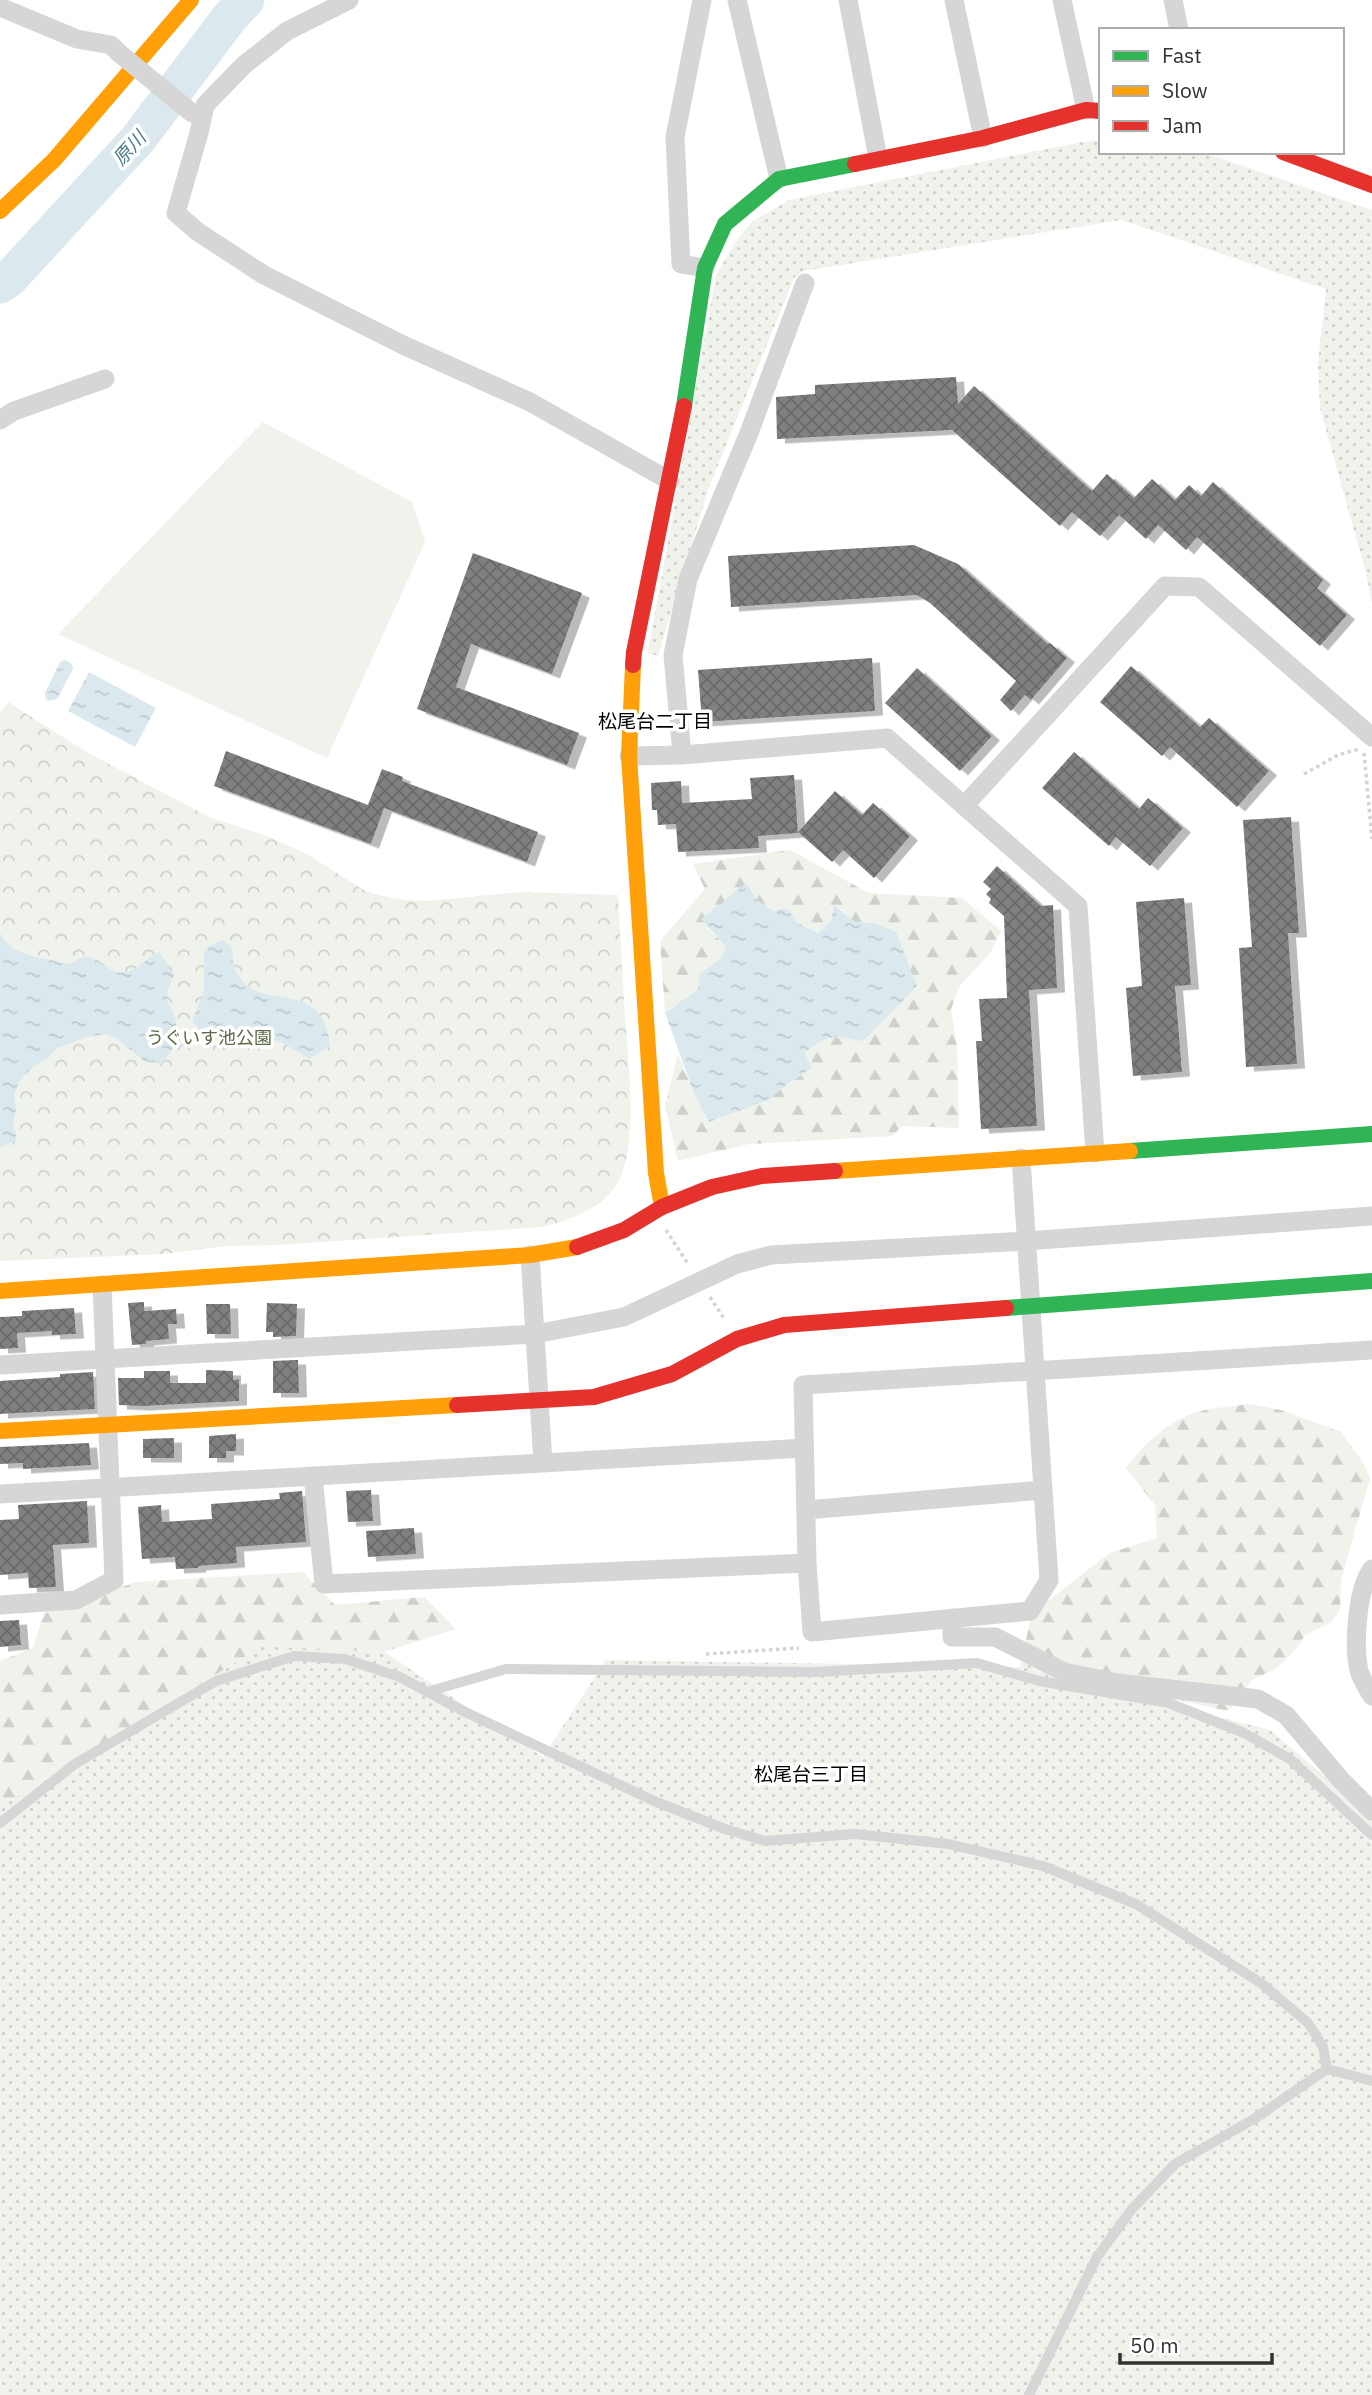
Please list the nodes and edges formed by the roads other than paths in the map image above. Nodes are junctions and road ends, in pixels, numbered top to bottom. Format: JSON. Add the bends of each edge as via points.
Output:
{"nodes":[{"id":1,"x":191,"y":0,"type":"edge"},
{"id":2,"x":349,"y":0,"type":"edge"},
{"id":3,"x":702,"y":0,"type":"edge"},
{"id":4,"x":737,"y":0,"type":"edge"},
{"id":5,"x":848,"y":0,"type":"edge"},
{"id":6,"x":954,"y":0,"type":"edge"},
{"id":7,"x":1062,"y":0,"type":"edge"},
{"id":8,"x":1173,"y":0,"type":"edge"},
{"id":9,"x":0,"y":7,"type":"edge"},
{"id":10,"x":1180,"y":28,"type":"edge"},
{"id":11,"x":1093,"y":110,"type":"edge"},
{"id":12,"x":197,"y":116,"type":"junction"},
{"id":13,"x":983,"y":138,"type":"junction"},
{"id":14,"x":1288,"y":154,"type":"edge"},
{"id":15,"x":878,"y":158,"type":"junction"},
{"id":16,"x":779,"y":178,"type":"junction"},
{"id":17,"x":1372,"y":185,"type":"edge"},
{"id":18,"x":0,"y":211,"type":"edge"},
{"id":19,"x":705,"y":268,"type":"junction"},
{"id":20,"x":805,"y":283,"type":"dead end"},
{"id":21,"x":105,"y":379,"type":"dead end"},
{"id":22,"x":0,"y":420,"type":"edge"},
{"id":23,"x":670,"y":481,"type":"junction"},
{"id":24,"x":1367,"y":743,"type":"edge"},
{"id":25,"x":682,"y":755,"type":"junction"},
{"id":26,"x":629,"y":756,"type":"junction"},
{"id":27,"x":964,"y":806,"type":"junction"},
{"id":28,"x":1372,"y":1134,"type":"edge"},
{"id":29,"x":1095,"y":1153,"type":"junction"},
{"id":30,"x":1021,"y":1158,"type":"junction"},
{"id":31,"x":662,"y":1207,"type":"junction"},
{"id":32,"x":1372,"y":1216,"type":"edge"},
{"id":33,"x":1026,"y":1241,"type":"junction"},
{"id":34,"x":530,"y":1255,"type":"junction"},
{"id":35,"x":1372,"y":1281,"type":"edge"},
{"id":36,"x":102,"y":1285,"type":"junction"},
{"id":37,"x":0,"y":1291,"type":"edge"},
{"id":38,"x":1031,"y":1308,"type":"junction"},
{"id":39,"x":535,"y":1334,"type":"junction"},
{"id":40,"x":1372,"y":1350,"type":"edge"},
{"id":41,"x":105,"y":1357,"type":"junction"},
{"id":42,"x":0,"y":1365,"type":"edge"},
{"id":43,"x":1035,"y":1370,"type":"junction"},
{"id":44,"x":539,"y":1400,"type":"junction"},
{"id":45,"x":108,"y":1425,"type":"junction"},
{"id":46,"x":0,"y":1432,"type":"edge"},
{"id":47,"x":804,"y":1448,"type":"junction"},
{"id":48,"x":543,"y":1463,"type":"junction"},
{"id":49,"x":313,"y":1476,"type":"junction"},
{"id":50,"x":110,"y":1488,"type":"junction"},
{"id":51,"x":1043,"y":1490,"type":"junction"},
{"id":52,"x":0,"y":1494,"type":"edge"},
{"id":53,"x":806,"y":1510,"type":"junction"},
{"id":54,"x":807,"y":1563,"type":"junction"},
{"id":55,"x":1372,"y":1569,"type":"edge"},
{"id":56,"x":0,"y":1605,"type":"edge"},
{"id":57,"x":952,"y":1618,"type":"junction"},
{"id":58,"x":427,"y":1692,"type":"junction"},
{"id":59,"x":1372,"y":1696,"type":"edge"},
{"id":60,"x":1372,"y":1811,"type":"edge"},
{"id":61,"x":0,"y":1823,"type":"edge"},
{"id":62,"x":1372,"y":1835,"type":"edge"},
{"id":63,"x":1327,"y":2069,"type":"junction"},
{"id":64,"x":1372,"y":2081,"type":"edge"},
{"id":65,"x":1029,"y":2395,"type":"edge"}],
"edges":[{"from":1,"to":18,"type":"street","via":[[54,160]]},
{"from":2,"to":12,"type":"street","via":[[287,31],[244,65]]},
{"from":3,"to":19,"type":"street","via":[[675,137],[681,264]]},
{"from":4,"to":16,"type":"street"},
{"from":5,"to":15,"type":"street"},
{"from":6,"to":13,"type":"street"},
{"from":7,"to":11,"type":"street"},
{"from":8,"to":10,"type":"street"},
{"from":9,"to":12,"type":"street","bridge":true,"via":[[77,39],[111,45]]},
{"from":11,"to":13,"type":"street"},
{"from":12,"to":23,"type":"street","via":[[176,213],[198,232],[264,275],[402,345],[530,402]]},
{"from":13,"to":15,"type":"street"},
{"from":14,"to":17,"type":"street"},
{"from":15,"to":16,"type":"street"},
{"from":16,"to":19,"type":"street","via":[[725,224]]},
{"from":19,"to":23,"type":"street"},
{"from":20,"to":25,"type":"street","via":[[688,579],[673,655]]},
{"from":21,"to":22,"type":"street"},
{"from":23,"to":26,"type":"street","via":[[634,652]]},
{"from":24,"to":27,"type":"street","via":[[1199,587],[1165,586]]},
{"from":25,"to":26,"type":"street"},
{"from":25,"to":27,"type":"street","via":[[887,738]]},
{"from":26,"to":31,"type":"street"},
{"from":27,"to":29,"type":"street","via":[[1078,906]]},
{"from":28,"to":29,"type":"street"},
{"from":29,"to":30,"type":"street"},
{"from":30,"to":31,"type":"street","via":[[762,1175],[712,1187]]},
{"from":30,"to":33,"type":"street"},
{"from":31,"to":34,"type":"street","via":[[624,1230],[579,1247]]},
{"from":32,"to":33,"type":"street"},
{"from":33,"to":38,"type":"street"},
{"from":33,"to":39,"type":"street","via":[[771,1255],[737,1264],[624,1317]]},
{"from":34,"to":36,"type":"street"},
{"from":34,"to":39,"type":"street"},
{"from":35,"to":38,"type":"street"},
{"from":36,"to":37,"type":"street"},
{"from":36,"to":41,"type":"street"},
{"from":38,"to":43,"type":"street"},
{"from":38,"to":44,"type":"street","via":[[784,1325],[737,1339],[672,1374],[594,1397]]},
{"from":39,"to":41,"type":"street"},
{"from":39,"to":44,"type":"street"},
{"from":40,"to":43,"type":"street"},
{"from":41,"to":42,"type":"street"},
{"from":41,"to":45,"type":"street"},
{"from":43,"to":47,"type":"street","via":[[803,1385]]},
{"from":43,"to":51,"type":"street"},
{"from":44,"to":45,"type":"street"},
{"from":44,"to":48,"type":"street"},
{"from":45,"to":46,"type":"street"},
{"from":45,"to":50,"type":"street"},
{"from":47,"to":48,"type":"street"},
{"from":47,"to":53,"type":"street"},
{"from":48,"to":49,"type":"street"},
{"from":49,"to":50,"type":"street"},
{"from":49,"to":54,"type":"street","via":[[324,1584]]},
{"from":50,"to":52,"type":"street"},
{"from":50,"to":56,"type":"street","via":[[114,1580],[76,1600]]},
{"from":51,"to":53,"type":"street"},
{"from":51,"to":57,"type":"street","via":[[1049,1580],[1030,1611]]},
{"from":53,"to":54,"type":"street"},
{"from":54,"to":57,"type":"street","via":[[812,1632]]},
{"from":55,"to":59,"type":"street","via":[[1366,1577],[1357,1625],[1358,1669]]},
{"from":57,"to":60,"type":"street","via":[[952,1637],[995,1637],[1065,1672],[1118,1684],[1258,1699],[1286,1715]]},
{"from":58,"to":61,"type":"lane","via":[[400,1677],[345,1659],[294,1656],[216,1681],[75,1763]]},
{"from":58,"to":62,"type":"lane","via":[[506,1669],[816,1672],[977,1663],[1039,1681],[1169,1703],[1244,1733],[1290,1759]]},
{"from":58,"to":63,"type":"lane","via":[[654,1801],[765,1841],[855,1834],[948,1844],[1043,1866],[1113,1895],[1261,1983],[1307,2022],[1323,2047]]},
{"from":63,"to":64,"type":"lane"},
{"from":63,"to":65,"type":"lane","via":[[1254,2119],[1175,2164],[1132,2209],[1097,2257]]}]}
